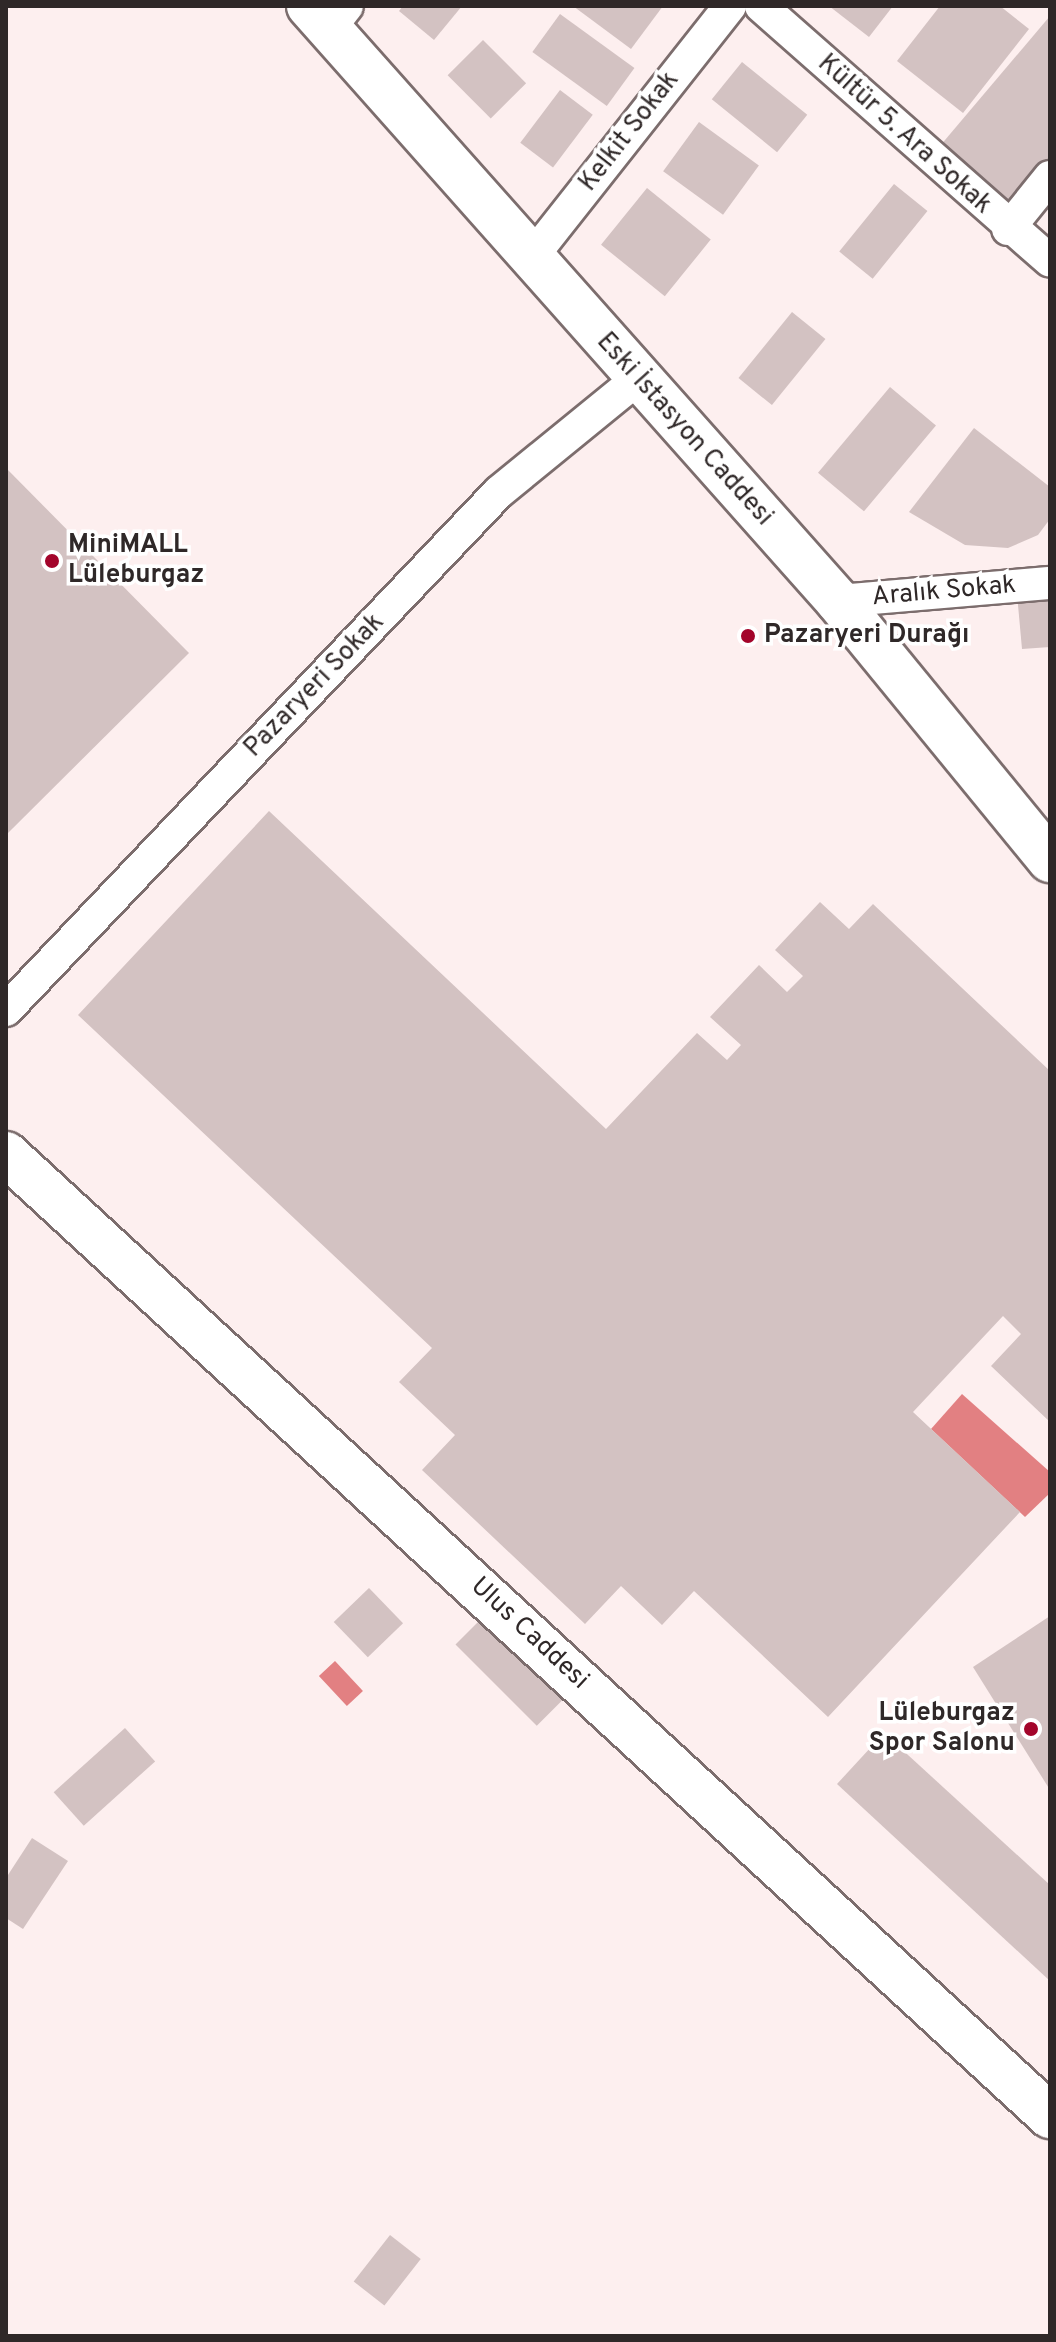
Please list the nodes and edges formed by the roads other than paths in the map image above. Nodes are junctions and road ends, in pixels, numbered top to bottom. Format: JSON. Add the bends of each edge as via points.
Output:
{"nodes":[{"id":1,"x":730,"y":6,"type":"edge"},
{"id":2,"x":761,"y":6,"type":"edge"},
{"id":3,"x":329,"y":14,"type":"edge"},
{"id":4,"x":1050,"y":177,"type":"edge"},
{"id":5,"x":1008,"y":229,"type":"junction"},
{"id":6,"x":531,"y":258,"type":"junction"},
{"id":7,"x":1050,"y":261,"type":"edge"},
{"id":8,"x":639,"y":378,"type":"junction"},
{"id":9,"x":1050,"y":583,"type":"edge"},
{"id":10,"x":838,"y":601,"type":"junction"},
{"id":11,"x":1046,"y":844,"type":"edge"},
{"id":12,"x":6,"y":1010,"type":"edge"},
{"id":13,"x":6,"y":1154,"type":"edge"},
{"id":14,"x":1050,"y":2116,"type":"edge"}],
"edges":[{"from":1,"to":6,"type":"street","name":"Kelkit Sokak"},
{"from":2,"to":5,"type":"street","name":"Kültür 5. Ara Sokak"},
{"from":3,"to":6,"type":"street","name":"Eski İstasyon Caddesi"},
{"from":4,"to":5,"type":"street"},
{"from":5,"to":7,"type":"street","name":"Kültür 5. Ara Sokak"},
{"from":6,"to":8,"type":"street","name":"Eski İstasyon Caddesi"},
{"from":8,"to":10,"type":"street","name":"Eski İstasyon Caddesi"},
{"from":8,"to":12,"type":"street","name":"Pazaryeri Sokak","via":[[499,492]]},
{"from":9,"to":10,"type":"street","name":"Aralık Sokak"},
{"from":10,"to":11,"type":"street","name":"Eski İstasyon Caddesi"},
{"from":13,"to":14,"type":"street","name":"Ulus Caddesi"}]}
